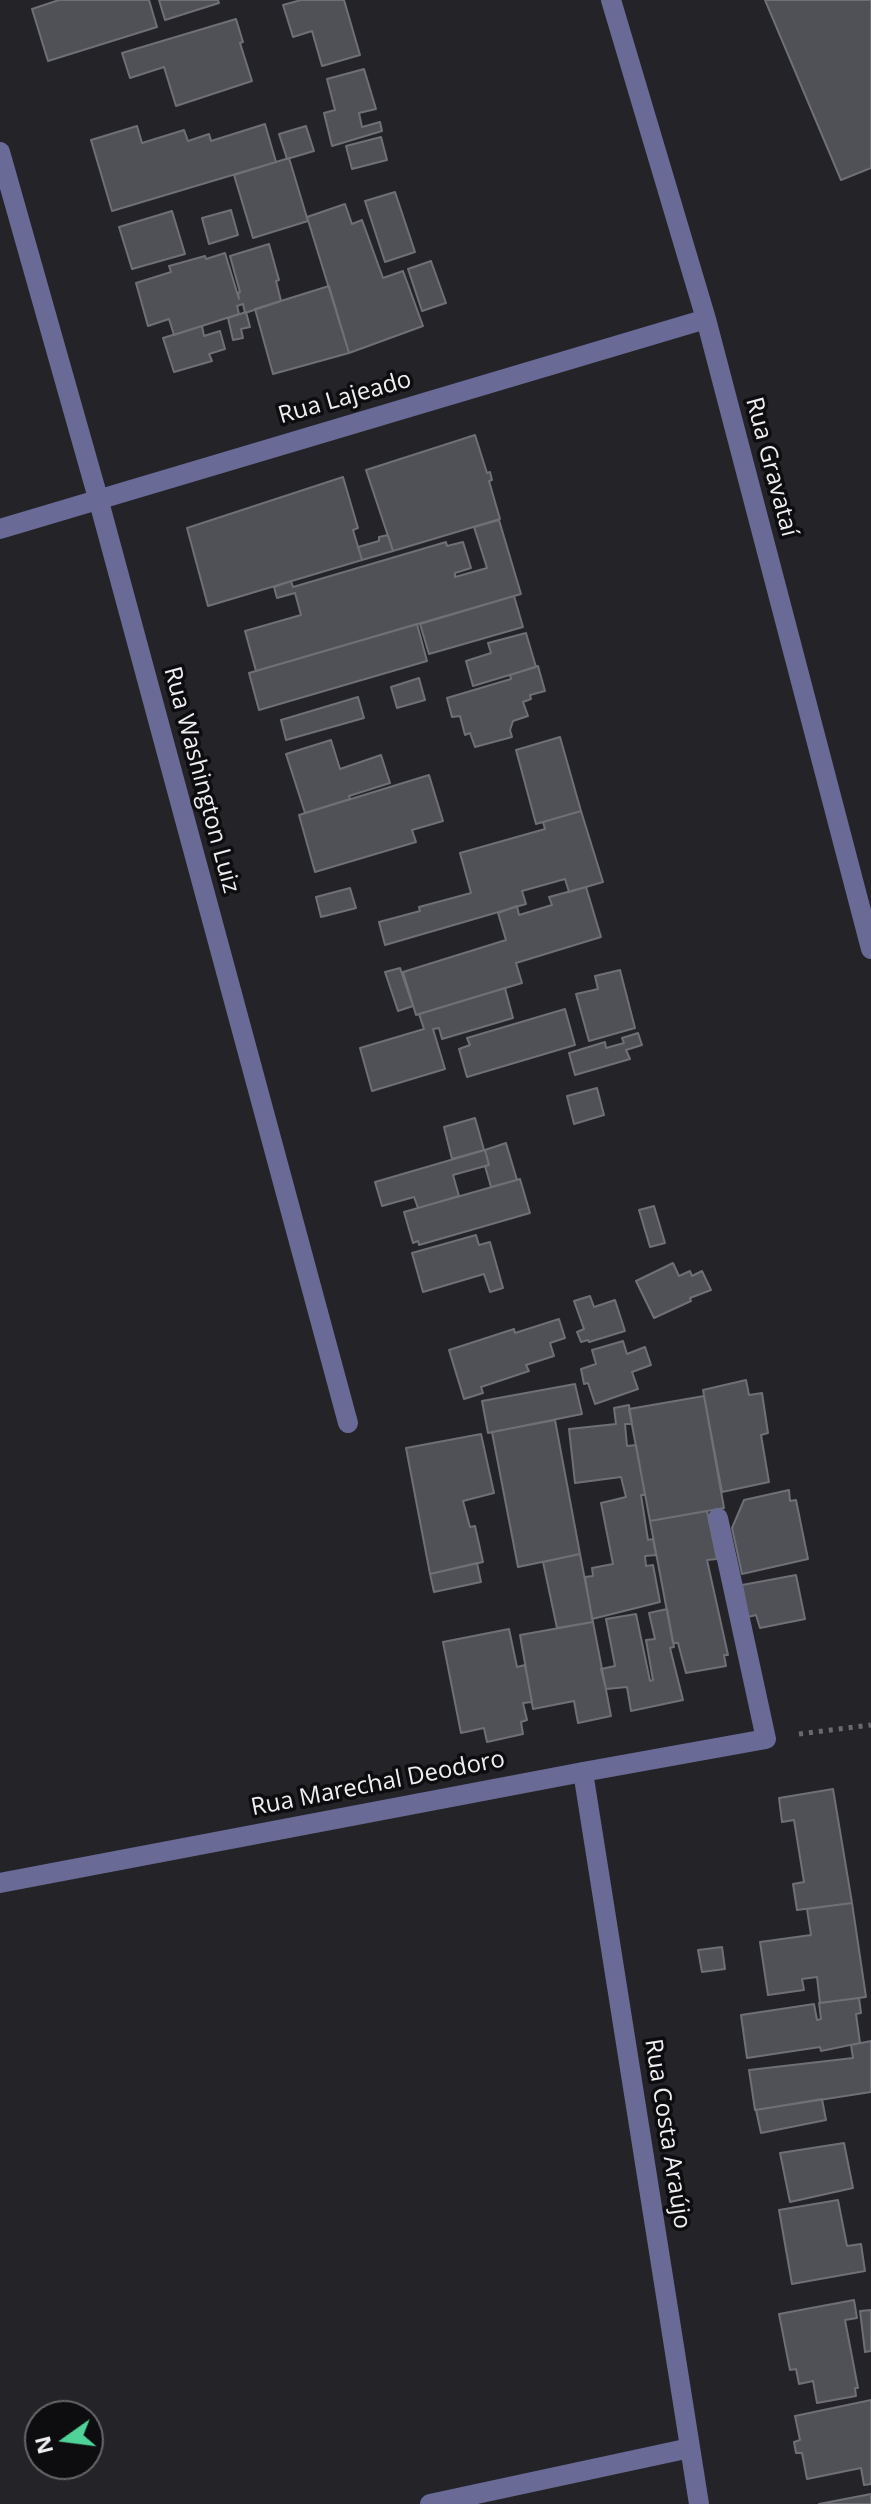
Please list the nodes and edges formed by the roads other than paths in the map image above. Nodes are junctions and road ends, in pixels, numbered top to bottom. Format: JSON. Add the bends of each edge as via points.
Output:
{"nodes":[{"id":1,"x":611,"y":0,"type":"edge"},
{"id":2,"x":0,"y":152,"type":"edge"},
{"id":3,"x":706,"y":319,"type":"junction"},
{"id":4,"x":98,"y":498,"type":"junction"},
{"id":5,"x":0,"y":529,"type":"edge"},
{"id":6,"x":871,"y":949,"type":"edge"},
{"id":7,"x":348,"y":1423,"type":"dead end"},
{"id":8,"x":718,"y":1518,"type":"dead end"},
{"id":9,"x":583,"y":1772,"type":"junction"},
{"id":10,"x":0,"y":1883,"type":"edge"},
{"id":11,"x":690,"y":2448,"type":"junction"},
{"id":12,"x":430,"y":2504,"type":"edge"},
{"id":13,"x":699,"y":2504,"type":"edge"}],
"edges":[{"from":1,"to":3,"type":"street","name":"Rua Gravataí"},
{"from":2,"to":4,"type":"street","name":"Rua Washington Luiz"},
{"from":3,"to":4,"type":"street","name":"Rua Lajeado"},
{"from":3,"to":6,"type":"street","name":"Rua Gravataí"},
{"from":4,"to":5,"type":"street","name":"Rua Lajeado"},
{"from":4,"to":7,"type":"street","name":"Rua Washington Luiz"},
{"from":8,"to":9,"type":"street","name":"Rua Marechal Deodoro","via":[[766,1739]]},
{"from":9,"to":10,"type":"street","name":"Rua Marechal Deodoro"},
{"from":9,"to":11,"type":"street","name":"Rua Costa Araújo"},
{"from":11,"to":12,"type":"street"},
{"from":11,"to":13,"type":"street","name":"Rua Costa Araújo"}]}
